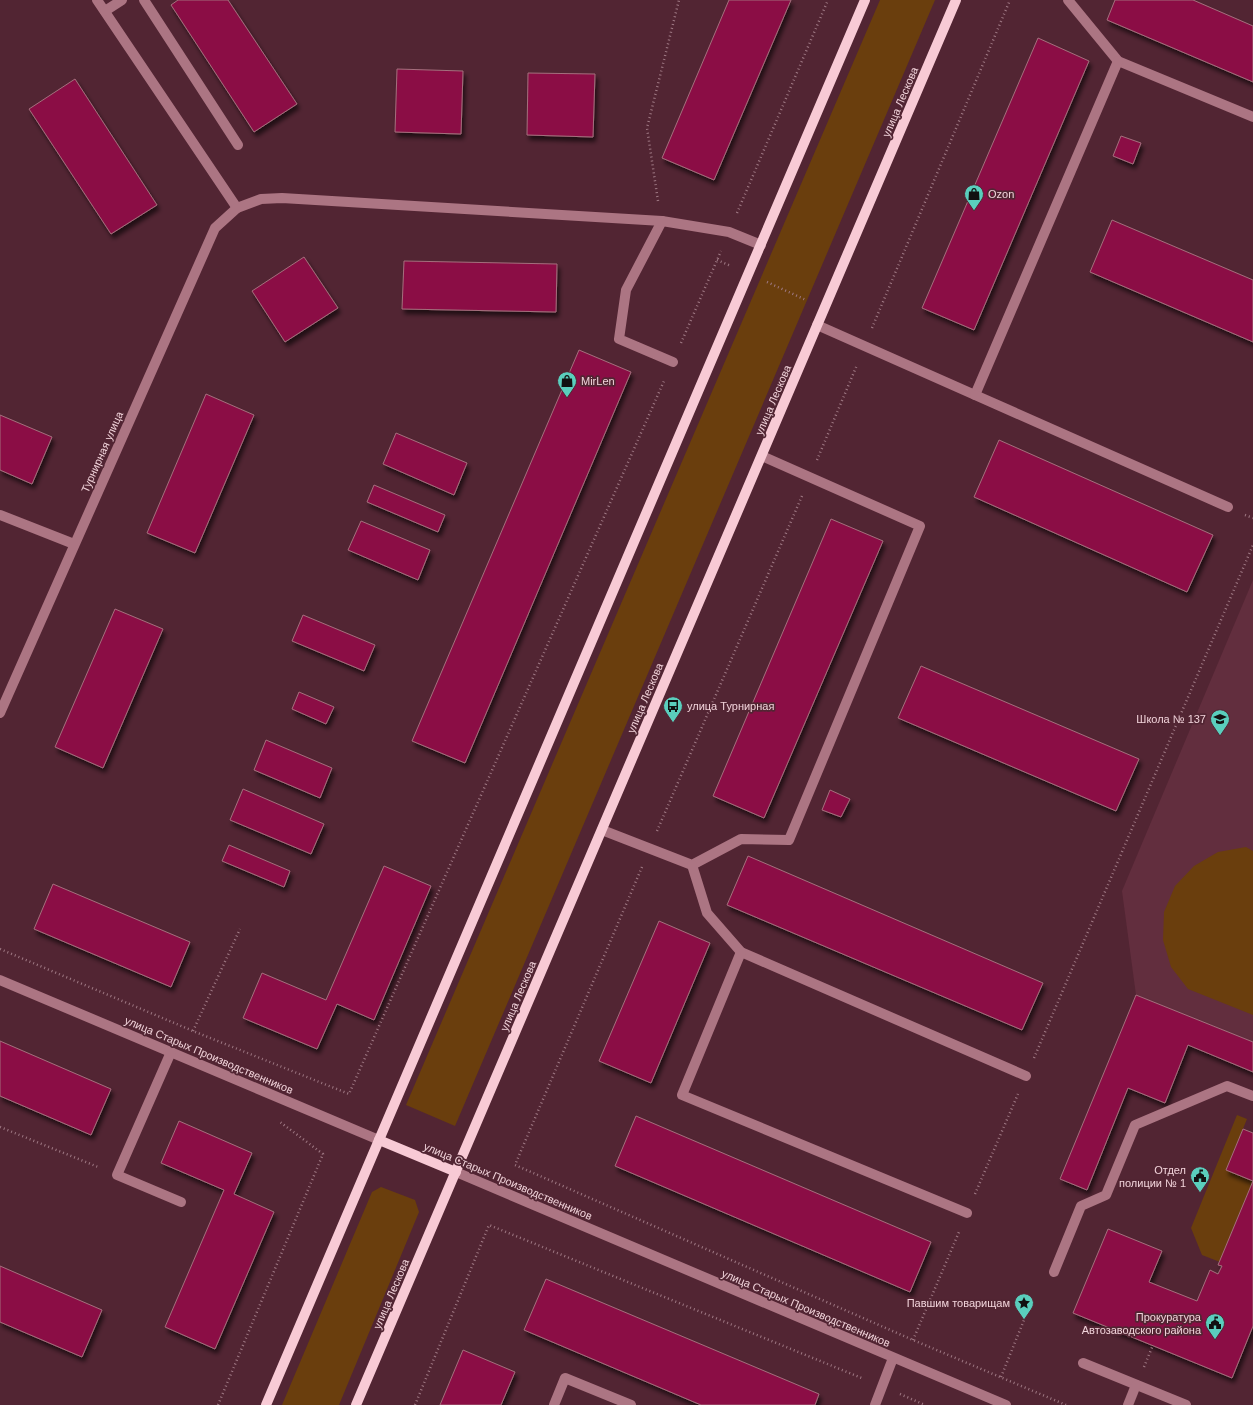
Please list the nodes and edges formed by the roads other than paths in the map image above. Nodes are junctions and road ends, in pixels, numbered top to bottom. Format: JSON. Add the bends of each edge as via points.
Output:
{"nodes":[{"id":1,"x":97,"y":0,"type":"edge"},
{"id":2,"x":122,"y":0,"type":"edge"},
{"id":3,"x":144,"y":0,"type":"edge"},
{"id":4,"x":865,"y":0,"type":"edge"},
{"id":5,"x":956,"y":0,"type":"edge"},
{"id":6,"x":1068,"y":0,"type":"edge"},
{"id":7,"x":105,"y":11,"type":"junction"},
{"id":8,"x":1118,"y":61,"type":"junction"},
{"id":9,"x":1253,"y":117,"type":"edge"},
{"id":10,"x":238,"y":145,"type":"dead end"},
{"id":11,"x":237,"y":208,"type":"junction"},
{"id":12,"x":662,"y":221,"type":"junction"},
{"id":13,"x":761,"y":245,"type":"junction"},
{"id":14,"x":818,"y":325,"type":"junction"},
{"id":15,"x":673,"y":362,"type":"road end"},
{"id":16,"x":976,"y":395,"type":"junction"},
{"id":17,"x":762,"y":456,"type":"junction"},
{"id":18,"x":1228,"y":507,"type":"dead end"},
{"id":19,"x":0,"y":515,"type":"edge"},
{"id":20,"x":74,"y":544,"type":"junction"},
{"id":21,"x":0,"y":713,"type":"edge"},
{"id":22,"x":602,"y":830,"type":"junction"},
{"id":23,"x":692,"y":865,"type":"junction"},
{"id":24,"x":741,"y":952,"type":"junction"},
{"id":25,"x":0,"y":980,"type":"edge"},
{"id":26,"x":171,"y":1052,"type":"junction"},
{"id":27,"x":1026,"y":1076,"type":"road end"},
{"id":28,"x":1253,"y":1096,"type":"edge"},
{"id":29,"x":379,"y":1140,"type":"junction"},
{"id":30,"x":456,"y":1172,"type":"junction"},
{"id":31,"x":181,"y":1202,"type":"dead end"},
{"id":32,"x":967,"y":1213,"type":"road end"},
{"id":33,"x":1054,"y":1272,"type":"dead end"},
{"id":34,"x":894,"y":1358,"type":"junction"},
{"id":35,"x":1083,"y":1363,"type":"dead end"},
{"id":36,"x":1136,"y":1385,"type":"junction"},
{"id":37,"x":266,"y":1405,"type":"edge"},
{"id":38,"x":356,"y":1405,"type":"edge"},
{"id":39,"x":554,"y":1405,"type":"edge"},
{"id":40,"x":631,"y":1405,"type":"edge"},
{"id":41,"x":875,"y":1405,"type":"edge"},
{"id":42,"x":1006,"y":1405,"type":"edge"},
{"id":43,"x":1128,"y":1405,"type":"edge"},
{"id":44,"x":1186,"y":1405,"type":"edge"}],
"edges":[{"from":1,"to":7,"type":"street"},
{"from":2,"to":7,"type":"street"},
{"from":3,"to":10,"type":"street"},
{"from":4,"to":13,"type":"main road"},
{"from":5,"to":14,"type":"main road","name":"улица Лескова"},
{"from":6,"to":8,"type":"street"},
{"from":7,"to":11,"type":"street"},
{"from":8,"to":9,"type":"street"},
{"from":8,"to":16,"type":"street"},
{"from":11,"to":12,"type":"street","via":[[261,199],[282,198]]},
{"from":11,"to":20,"type":"street","name":"Турнирная улица","via":[[215,228]]},
{"from":12,"to":13,"type":"street","via":[[728,232]]},
{"from":12,"to":15,"type":"street","via":[[626,290],[619,339]]},
{"from":13,"to":29,"type":"main road"},
{"from":14,"to":16,"type":"street"},
{"from":14,"to":17,"type":"main road","name":"улица Лескова"},
{"from":16,"to":18,"type":"street"},
{"from":17,"to":22,"type":"main road","name":"улица Лескова"},
{"from":17,"to":23,"type":"street","via":[[920,526],[789,840],[741,839]]},
{"from":19,"to":20,"type":"street"},
{"from":20,"to":21,"type":"street","name":"Турнирная улица"},
{"from":22,"to":23,"type":"street"},
{"from":22,"to":30,"type":"main road","name":"улица Лескова"},
{"from":23,"to":24,"type":"street","via":[[706,913]]},
{"from":24,"to":27,"type":"street"},
{"from":24,"to":32,"type":"street","via":[[682,1095]]},
{"from":25,"to":26,"type":"street","name":"улица Старых Производственников"},
{"from":26,"to":29,"type":"street","name":"улица Старых Производственников"},
{"from":26,"to":31,"type":"street","via":[[117,1175]]},
{"from":28,"to":33,"type":"street","via":[[1227,1086],[1135,1125],[1106,1195],[1081,1206]]},
{"from":29,"to":30,"type":"main road","name":"улица Старых Производственников"},
{"from":29,"to":37,"type":"main road"},
{"from":30,"to":34,"type":"street","name":"улица Старых Производственников"},
{"from":30,"to":38,"type":"main road","name":"улица Лескова"},
{"from":34,"to":41,"type":"street"},
{"from":34,"to":42,"type":"street","name":"улица Старых Производственников"},
{"from":35,"to":36,"type":"street"},
{"from":36,"to":43,"type":"street"},
{"from":36,"to":44,"type":"street"},
{"from":39,"to":40,"type":"street","via":[[565,1378]]}]}
